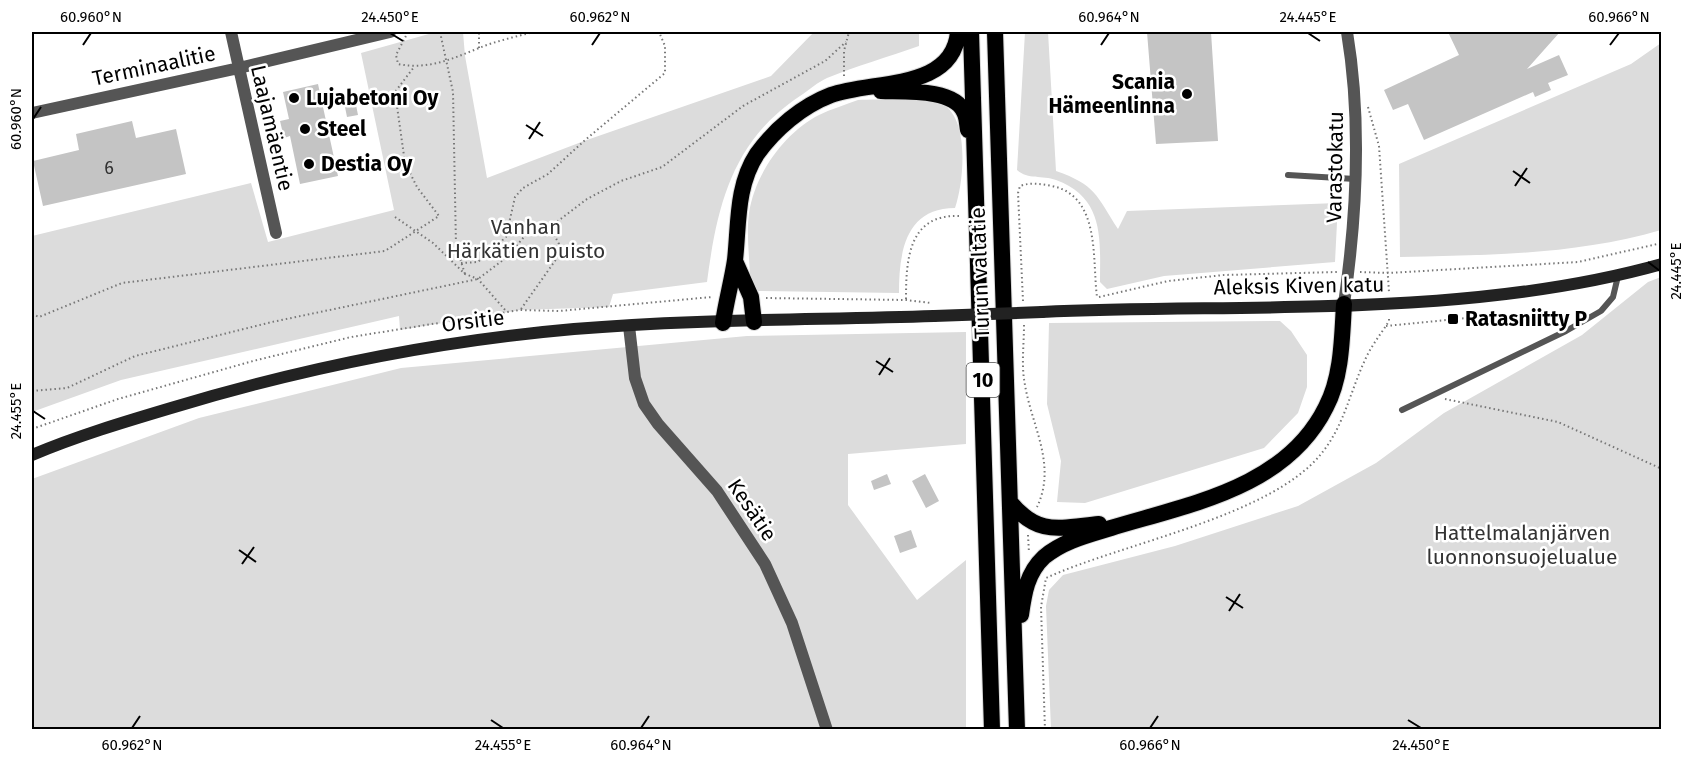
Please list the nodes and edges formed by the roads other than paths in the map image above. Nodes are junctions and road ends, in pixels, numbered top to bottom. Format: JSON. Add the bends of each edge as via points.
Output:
{"nodes":[{"id":1,"x":231,"y":32,"type":"edge"},
{"id":2,"x":390,"y":32,"type":"edge"},
{"id":3,"x":958,"y":32,"type":"edge"},
{"id":4,"x":971,"y":32,"type":"edge"},
{"id":5,"x":995,"y":32,"type":"edge"},
{"id":6,"x":1347,"y":32,"type":"edge"},
{"id":7,"x":239,"y":68,"type":"junction"},
{"id":8,"x":847,"y":90,"type":"junction"},
{"id":9,"x":32,"y":113,"type":"edge"},
{"id":10,"x":1288,"y":175,"type":"dead end"},
{"id":11,"x":1355,"y":179,"type":"junction"},
{"id":12,"x":276,"y":233,"type":"dead end"},
{"id":13,"x":980,"y":259,"type":"junction"},
{"id":14,"x":735,"y":261,"type":"junction"},
{"id":15,"x":1662,"y":264,"type":"edge"},
{"id":16,"x":1618,"y":276,"type":"junction"},
{"id":17,"x":1344,"y":304,"type":"junction"},
{"id":18,"x":934,"y":310,"type":"joint"},
{"id":19,"x":754,"y":322,"type":"junction"},
{"id":20,"x":723,"y":323,"type":"junction"},
{"id":21,"x":628,"y":326,"type":"junction"},
{"id":22,"x":1402,"y":410,"type":"dead end"},
{"id":23,"x":32,"y":455,"type":"edge"},
{"id":24,"x":1010,"y":502,"type":"junction"},
{"id":25,"x":1136,"y":520,"type":"junction"},
{"id":26,"x":1015,"y":670,"type":"junction"},
{"id":27,"x":827,"y":729,"type":"edge"},
{"id":28,"x":992,"y":729,"type":"edge"},
{"id":29,"x":1017,"y":729,"type":"edge"}],
"edges":[{"from":1,"to":7,"type":"street","name":"Laajamäentie"},
{"from":2,"to":7,"type":"street","name":"Terminaalitie"},
{"from":3,"to":8,"type":"highway","via":[[957,44],[945,64],[924,76]]},
{"from":4,"to":13,"type":"highway","name":"Turun valtatie","number":"10"},
{"from":5,"to":24,"type":"highway","name":"Turun valtatie","number":"10"},
{"from":6,"to":11,"type":"street","name":"Varastokatu","via":[[1356,110]]},
{"from":7,"to":9,"type":"street","name":"Terminaalitie"},
{"from":7,"to":12,"type":"street","name":"Laajamäentie"},
{"from":8,"to":13,"type":"highway","via":[[943,95],[959,104],[969,141]]},
{"from":8,"to":14,"type":"highway","via":[[797,114],[758,154],[737,214]]},
{"from":10,"to":11,"type":"lane"},
{"from":11,"to":17,"type":"street","name":"Varastokatu","via":[[1355,214]]},
{"from":13,"to":28,"type":"highway","name":"Turun valtatie","number":"10"},
{"from":14,"to":19,"type":"highway","via":[[751,297]]},
{"from":14,"to":20,"type":"highway","via":[[719,297]]},
{"from":15,"to":16,"type":"main road","name":"Aleksis Kiven katu"},
{"from":16,"to":17,"type":"main road","name":"Aleksis Kiven katu","via":[[1539,289],[1389,304]]},
{"from":16,"to":22,"type":"lane","via":[[1613,297],[1601,310],[1566,331]]},
{"from":17,"to":18,"type":"main road","name":"Aleksis Kiven katu","bridge":true,"via":[[1042,312]]},
{"from":17,"to":25,"type":"highway","via":[[1340,352],[1328,405],[1295,452],[1265,474],[1232,489],[1194,505]]},
{"from":18,"to":19,"type":"main road","name":"Orsitie"},
{"from":19,"to":20,"type":"main road","name":"Orsitie"},
{"from":20,"to":21,"type":"main road","name":"Orsitie"},
{"from":21,"to":23,"type":"main road","name":"Orsitie","via":[[498,337],[358,359],[245,386]]},
{"from":21,"to":27,"type":"street","name":"Kesätie","via":[[644,404],[717,491],[765,564],[792,623]]},
{"from":24,"to":25,"type":"highway","via":[[1030,522],[1051,529]]},
{"from":24,"to":26,"type":"highway","name":"Turun valtatie","number":"10"},
{"from":25,"to":26,"type":"highway","via":[[1056,548],[1024,591]]},
{"from":26,"to":29,"type":"highway","name":"Turun valtatie","number":"10"}]}
